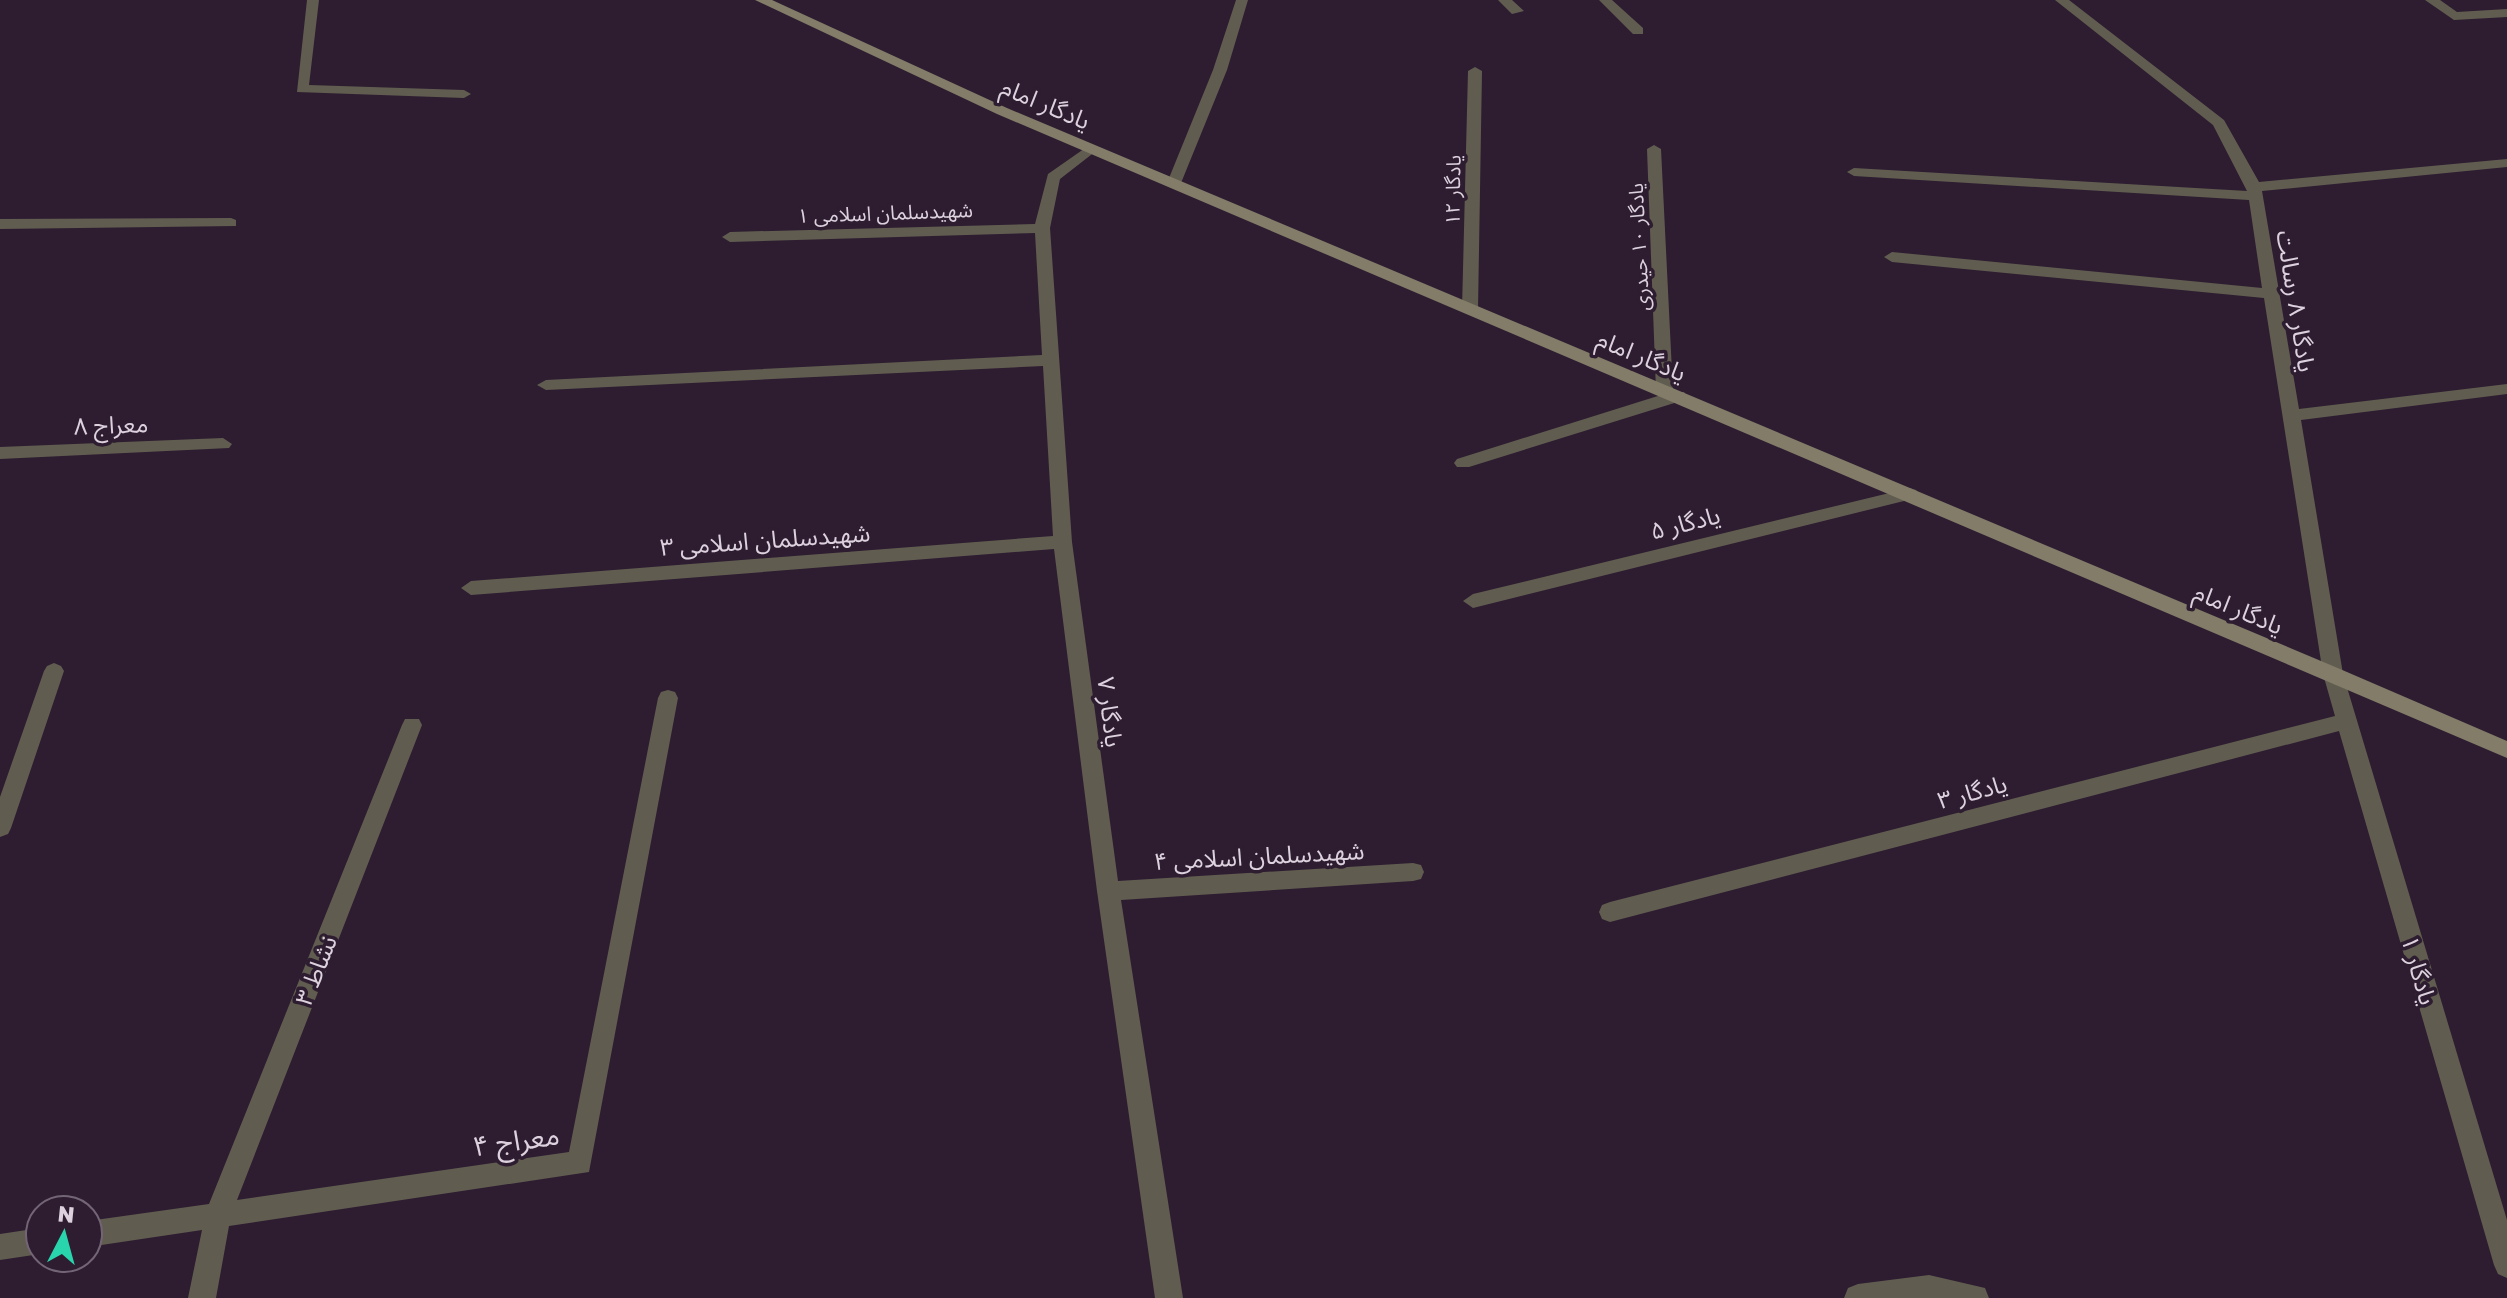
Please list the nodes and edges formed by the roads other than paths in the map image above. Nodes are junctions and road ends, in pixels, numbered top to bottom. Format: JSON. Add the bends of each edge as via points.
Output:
{"nodes":[{"id":1,"x":313,"y":0,"type":"edge"},
{"id":2,"x":761,"y":0,"type":"edge"},
{"id":3,"x":1242,"y":0,"type":"edge"},
{"id":4,"x":1504,"y":0,"type":"edge"},
{"id":5,"x":1605,"y":0,"type":"edge"},
{"id":6,"x":2061,"y":0,"type":"edge"},
{"id":7,"x":2431,"y":0,"type":"edge"},
{"id":8,"x":1517,"y":11,"type":"dead end"},
{"id":9,"x":2507,"y":13,"type":"edge"},
{"id":10,"x":1638,"y":31,"type":"dead end"},
{"id":11,"x":1475,"y":71,"type":"dead end"},
{"id":12,"x":464,"y":94,"type":"dead end"},
{"id":13,"x":1091,"y":148,"type":"junction"},
{"id":14,"x":1654,"y":149,"type":"dead end"},
{"id":15,"x":2507,"y":163,"type":"edge"},
{"id":16,"x":1854,"y":172,"type":"dead end"},
{"id":17,"x":1174,"y":183,"type":"junction"},
{"id":18,"x":2255,"y":192,"type":"junction"},
{"id":19,"x":231,"y":223,"type":"dead end"},
{"id":20,"x":0,"y":224,"type":"edge"},
{"id":21,"x":1042,"y":228,"type":"junction"},
{"id":22,"x":730,"y":237,"type":"dead end"},
{"id":23,"x":1892,"y":257,"type":"dead end"},
{"id":24,"x":2272,"y":294,"type":"junction"},
{"id":25,"x":1470,"y":309,"type":"junction"},
{"id":26,"x":1051,"y":360,"type":"junction"},
{"id":27,"x":546,"y":385,"type":"dead end"},
{"id":28,"x":2507,"y":389,"type":"edge"},
{"id":29,"x":1671,"y":394,"type":"junction"},
{"id":30,"x":2291,"y":416,"type":"junction"},
{"id":31,"x":223,"y":444,"type":"dead end"},
{"id":32,"x":0,"y":453,"type":"edge"},
{"id":33,"x":1463,"y":463,"type":"dead end"},
{"id":34,"x":1910,"y":494,"type":"junction"},
{"id":35,"x":1063,"y":542,"type":"junction"},
{"id":36,"x":471,"y":588,"type":"dead end"},
{"id":37,"x":1473,"y":601,"type":"dead end"},
{"id":38,"x":54,"y":671,"type":"dead end"},
{"id":39,"x":2333,"y":674,"type":"junction"},
{"id":40,"x":668,"y":698,"type":"dead end"},
{"id":41,"x":2347,"y":721,"type":"junction"},
{"id":42,"x":412,"y":725,"type":"dead end"},
{"id":43,"x":2507,"y":750,"type":"edge"},
{"id":44,"x":0,"y":828,"type":"edge"},
{"id":45,"x":1413,"y":872,"type":"dead end"},
{"id":46,"x":1108,"y":891,"type":"junction"},
{"id":47,"x":1610,"y":912,"type":"dead end"},
{"id":48,"x":218,"y":1215,"type":"junction"},
{"id":49,"x":104,"y":1232,"type":"edge"},
{"id":50,"x":24,"y":1243,"type":"edge"},
{"id":51,"x":0,"y":1247,"type":"edge"},
{"id":52,"x":2507,"y":1265,"type":"edge"},
{"id":53,"x":202,"y":1298,"type":"edge"},
{"id":54,"x":1169,"y":1298,"type":"edge"},
{"id":55,"x":1858,"y":1298,"type":"edge"},
{"id":56,"x":1975,"y":1298,"type":"edge"}],
"edges":[{"from":1,"to":12,"type":"street","via":[[302,89]]},
{"from":2,"to":13,"type":"main road","name":"یادگار امام"},
{"from":3,"to":17,"type":"street"},
{"from":4,"to":8,"type":"street"},
{"from":5,"to":10,"type":"street"},
{"from":6,"to":18,"type":"street","name":"یادگار ۸ رسالت","via":[[2219,123]]},
{"from":7,"to":9,"type":"street","via":[[2454,16]]},
{"from":11,"to":25,"type":"street","name":"یادگار ۱۲"},
{"from":13,"to":17,"type":"main road","name":"یادگار امام"},
{"from":13,"to":21,"type":"street","name":"یادگار ۷","via":[[1053,177]]},
{"from":14,"to":29,"type":"street","name":"یادگار ۱۰ حیدری"},
{"from":15,"to":18,"type":"street"},
{"from":16,"to":18,"type":"street"},
{"from":17,"to":25,"type":"main road","name":"یادگار امام"},
{"from":18,"to":24,"type":"street","name":"یادگار ۸ رسالت"},
{"from":19,"to":20,"type":"street"},
{"from":21,"to":22,"type":"street","name":"شهیدسلمان اسلامی ۱"},
{"from":21,"to":26,"type":"street","name":"یادگار ۷"},
{"from":23,"to":24,"type":"street"},
{"from":24,"to":30,"type":"street","name":"یادگار ۸ رسالت"},
{"from":25,"to":29,"type":"main road","name":"یادگار امام"},
{"from":26,"to":27,"type":"street"},
{"from":26,"to":35,"type":"street","name":"یادگار ۷"},
{"from":28,"to":30,"type":"street"},
{"from":29,"to":33,"type":"street"},
{"from":29,"to":34,"type":"main road","name":"یادگار امام"},
{"from":30,"to":39,"type":"street","name":"یادگار ۸ رسالت"},
{"from":31,"to":32,"type":"street","name":"معراج ۸"},
{"from":34,"to":37,"type":"street","name":"یادگار ۵"},
{"from":34,"to":39,"type":"main road","name":"یادگار امام"},
{"from":35,"to":36,"type":"street","name":"شهیدسلمان اسلامی ۳"},
{"from":35,"to":46,"type":"street","name":"یادگار ۷"},
{"from":38,"to":44,"type":"street"},
{"from":39,"to":41,"type":"street","name":"یادگار ۱"},
{"from":39,"to":43,"type":"main road","name":"یادگار امام"},
{"from":40,"to":48,"type":"street","name":"معراج ۴","via":[[580,1163]]},
{"from":41,"to":47,"type":"street","name":"یادگار ۳"},
{"from":41,"to":52,"type":"street","name":"یادگار ۱"},
{"from":42,"to":48,"type":"street","name":"نشاط ۳"},
{"from":45,"to":46,"type":"street","name":"شهیدسلمان اسلامی ۴"},
{"from":46,"to":54,"type":"street","name":"یادگار ۷"},
{"from":48,"to":49,"type":"street","name":"معراج ۴"},
{"from":48,"to":53,"type":"street","name":"نشاط ۳"},
{"from":50,"to":51,"type":"street"},
{"from":55,"to":56,"type":"street","via":[[1929,1289]]}]}
